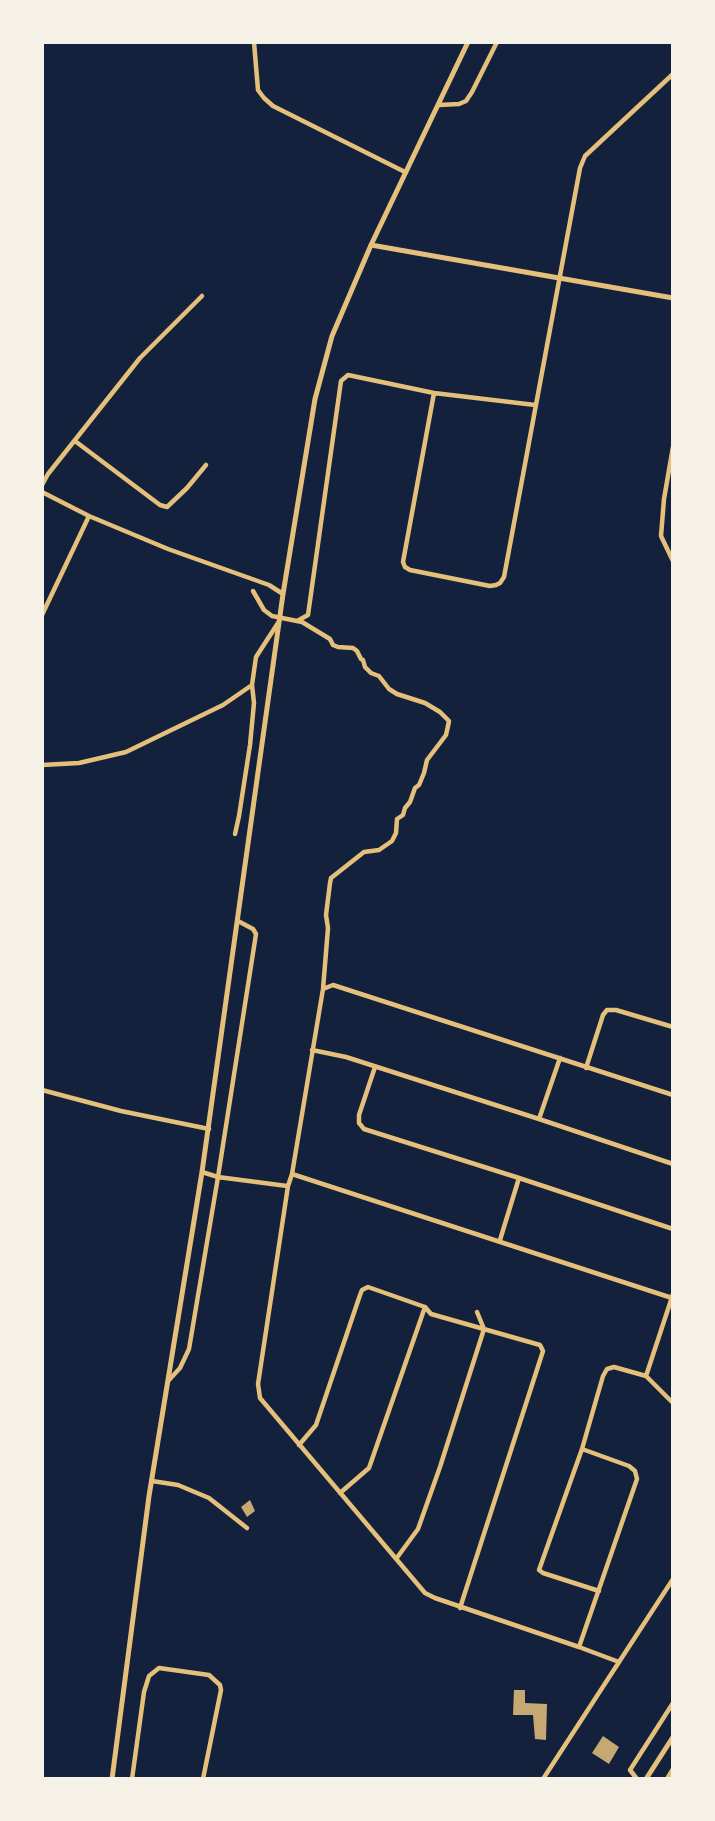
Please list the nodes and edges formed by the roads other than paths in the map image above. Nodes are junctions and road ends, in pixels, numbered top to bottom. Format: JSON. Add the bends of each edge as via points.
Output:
{"nodes":[{"id":1,"x":254,"y":42,"type":"edge"},
{"id":2,"x":466,"y":42,"type":"edge"},
{"id":3,"x":498,"y":42,"type":"edge"},
{"id":4,"x":673,"y":74,"type":"edge"},
{"id":5,"x":439,"y":104,"type":"junction"},
{"id":6,"x":405,"y":172,"type":"junction"},
{"id":7,"x":371,"y":245,"type":"junction"},
{"id":8,"x":560,"y":278,"type":"junction"},
{"id":9,"x":202,"y":296,"type":"dead end"},
{"id":10,"x":673,"y":298,"type":"edge"},
{"id":11,"x":434,"y":393,"type":"junction"},
{"id":12,"x":535,"y":405,"type":"junction"},
{"id":13,"x":75,"y":440,"type":"junction"},
{"id":14,"x":673,"y":447,"type":"edge"},
{"id":15,"x":206,"y":466,"type":"dead end"},
{"id":16,"x":42,"y":485,"type":"edge"},
{"id":17,"x":42,"y":492,"type":"edge"},
{"id":18,"x":89,"y":516,"type":"junction"},
{"id":19,"x":673,"y":561,"type":"edge"},
{"id":20,"x":253,"y":591,"type":"dead end"},
{"id":21,"x":284,"y":594,"type":"junction"},
{"id":22,"x":42,"y":615,"type":"edge"},
{"id":23,"x":280,"y":619,"type":"junction"},
{"id":24,"x":297,"y":621,"type":"junction"},
{"id":25,"x":252,"y":685,"type":"junction"},
{"id":26,"x":42,"y":765,"type":"edge"},
{"id":27,"x":235,"y":834,"type":"dead end"},
{"id":28,"x":238,"y":921,"type":"junction"},
{"id":29,"x":323,"y":989,"type":"junction"},
{"id":30,"x":673,"y":1027,"type":"edge"},
{"id":31,"x":312,"y":1050,"type":"junction"},
{"id":32,"x":560,"y":1058,"type":"junction"},
{"id":33,"x":375,"y":1067,"type":"junction"},
{"id":34,"x":586,"y":1068,"type":"junction"},
{"id":35,"x":42,"y":1090,"type":"edge"},
{"id":36,"x":673,"y":1095,"type":"edge"},
{"id":37,"x":539,"y":1119,"type":"junction"},
{"id":38,"x":209,"y":1129,"type":"junction"},
{"id":39,"x":673,"y":1164,"type":"edge"},
{"id":40,"x":202,"y":1172,"type":"junction"},
{"id":41,"x":292,"y":1174,"type":"junction"},
{"id":42,"x":218,"y":1177,"type":"junction"},
{"id":43,"x":519,"y":1178,"type":"junction"},
{"id":44,"x":288,"y":1186,"type":"junction"},
{"id":45,"x":673,"y":1229,"type":"edge"},
{"id":46,"x":500,"y":1240,"type":"junction"},
{"id":47,"x":672,"y":1296,"type":"edge"},
{"id":48,"x":425,"y":1307,"type":"junction"},
{"id":49,"x":477,"y":1312,"type":"dead end"},
{"id":50,"x":484,"y":1329,"type":"junction"},
{"id":51,"x":646,"y":1376,"type":"junction"},
{"id":52,"x":168,"y":1381,"type":"junction"},
{"id":53,"x":673,"y":1403,"type":"edge"},
{"id":54,"x":299,"y":1445,"type":"junction"},
{"id":55,"x":583,"y":1449,"type":"junction"},
{"id":56,"x":152,"y":1481,"type":"junction"},
{"id":57,"x":341,"y":1493,"type":"junction"},
{"id":58,"x":247,"y":1528,"type":"dead end"},
{"id":59,"x":396,"y":1559,"type":"junction"},
{"id":60,"x":673,"y":1579,"type":"edge"},
{"id":61,"x":599,"y":1591,"type":"junction"},
{"id":62,"x":460,"y":1608,"type":"junction"},
{"id":63,"x":579,"y":1647,"type":"junction"},
{"id":64,"x":619,"y":1662,"type":"junction"},
{"id":65,"x":673,"y":1703,"type":"edge"},
{"id":66,"x":673,"y":1737,"type":"edge"},
{"id":67,"x":673,"y":1769,"type":"edge"},
{"id":68,"x":112,"y":1779,"type":"edge"},
{"id":69,"x":132,"y":1779,"type":"edge"},
{"id":70,"x":203,"y":1779,"type":"edge"},
{"id":71,"x":543,"y":1779,"type":"edge"},
{"id":72,"x":637,"y":1779,"type":"edge"},
{"id":73,"x":646,"y":1779,"type":"edge"},
{"id":74,"x":667,"y":1779,"type":"edge"}],
"edges":[{"from":1,"to":6,"type":"street","via":[[258,90],[273,106]]},
{"from":2,"to":5,"type":"street"},
{"from":3,"to":5,"type":"street","via":[[466,101]]},
{"from":4,"to":8,"type":"street","via":[[585,156]]},
{"from":5,"to":6,"type":"street"},
{"from":6,"to":7,"type":"street"},
{"from":7,"to":8,"type":"street"},
{"from":7,"to":21,"type":"street","via":[[332,336],[315,399]]},
{"from":8,"to":10,"type":"street"},
{"from":8,"to":12,"type":"street"},
{"from":9,"to":13,"type":"street","via":[[140,358]]},
{"from":11,"to":12,"type":"street"},
{"from":11,"to":12,"type":"street","via":[[403,562],[410,570],[490,586],[504,577]]},
{"from":11,"to":24,"type":"street","via":[[348,375],[341,381],[308,614]]},
{"from":13,"to":15,"type":"street","via":[[167,507]]},
{"from":13,"to":16,"type":"street"},
{"from":14,"to":19,"type":"street","via":[[661,536]]},
{"from":17,"to":18,"type":"street"},
{"from":18,"to":21,"type":"street"},
{"from":18,"to":22,"type":"street"},
{"from":20,"to":23,"type":"street","via":[[264,610]]},
{"from":21,"to":23,"type":"street"},
{"from":23,"to":24,"type":"street"},
{"from":23,"to":25,"type":"street","via":[[256,657]]},
{"from":23,"to":28,"type":"street"},
{"from":24,"to":29,"type":"street","via":[[338,648],[357,650],[365,667],[389,689],[425,703],[449,721],[446,736],[427,760],[419,785],[397,819],[392,841],[364,852],[331,878]]},
{"from":25,"to":26,"type":"street","via":[[222,705],[126,752],[79,763]]},
{"from":25,"to":27,"type":"street","via":[[251,736]]},
{"from":28,"to":38,"type":"street"},
{"from":28,"to":42,"type":"street","via":[[256,934]]},
{"from":29,"to":31,"type":"street"},
{"from":29,"to":32,"type":"street","via":[[333,985]]},
{"from":30,"to":34,"type":"street","via":[[607,1010]]},
{"from":31,"to":33,"type":"street"},
{"from":31,"to":41,"type":"street"},
{"from":32,"to":34,"type":"street"},
{"from":32,"to":37,"type":"street"},
{"from":33,"to":37,"type":"street"},
{"from":33,"to":43,"type":"street","via":[[359,1115],[364,1129]]},
{"from":34,"to":36,"type":"street"},
{"from":35,"to":38,"type":"street"},
{"from":37,"to":39,"type":"street"},
{"from":38,"to":40,"type":"street"},
{"from":40,"to":42,"type":"street"},
{"from":40,"to":52,"type":"street"},
{"from":41,"to":44,"type":"street"},
{"from":41,"to":46,"type":"street"},
{"from":42,"to":44,"type":"street"},
{"from":42,"to":52,"type":"street","via":[[189,1349]]},
{"from":43,"to":45,"type":"street"},
{"from":43,"to":46,"type":"street"},
{"from":44,"to":54,"type":"street","via":[[258,1384],[260,1398]]},
{"from":46,"to":47,"type":"street"},
{"from":47,"to":51,"type":"street"},
{"from":48,"to":50,"type":"street","via":[[431,1314]]},
{"from":48,"to":54,"type":"street","via":[[368,1287],[362,1290],[316,1425]]},
{"from":48,"to":57,"type":"street","via":[[369,1468]]},
{"from":49,"to":50,"type":"street"},
{"from":50,"to":59,"type":"street","via":[[418,1529]]},
{"from":50,"to":62,"type":"street","via":[[535,1342],[543,1351]]},
{"from":51,"to":53,"type":"street"},
{"from":51,"to":55,"type":"street","via":[[607,1369]]},
{"from":52,"to":56,"type":"street"},
{"from":54,"to":57,"type":"street"},
{"from":55,"to":61,"type":"street","via":[[629,1466],[637,1479]]},
{"from":55,"to":61,"type":"street","via":[[539,1570]]},
{"from":56,"to":58,"type":"street","via":[[178,1485],[209,1498]]},
{"from":56,"to":68,"type":"street"},
{"from":57,"to":59,"type":"street"},
{"from":59,"to":62,"type":"street","via":[[425,1593]]},
{"from":60,"to":64,"type":"street"},
{"from":61,"to":63,"type":"street"},
{"from":62,"to":63,"type":"street"},
{"from":63,"to":64,"type":"street"},
{"from":64,"to":71,"type":"street"},
{"from":65,"to":72,"type":"street","via":[[631,1770]]},
{"from":66,"to":73,"type":"street"},
{"from":67,"to":74,"type":"street"},
{"from":69,"to":70,"type":"street","via":[[144,1692],[149,1676],[159,1668],[209,1675],[220,1685]]}]}
